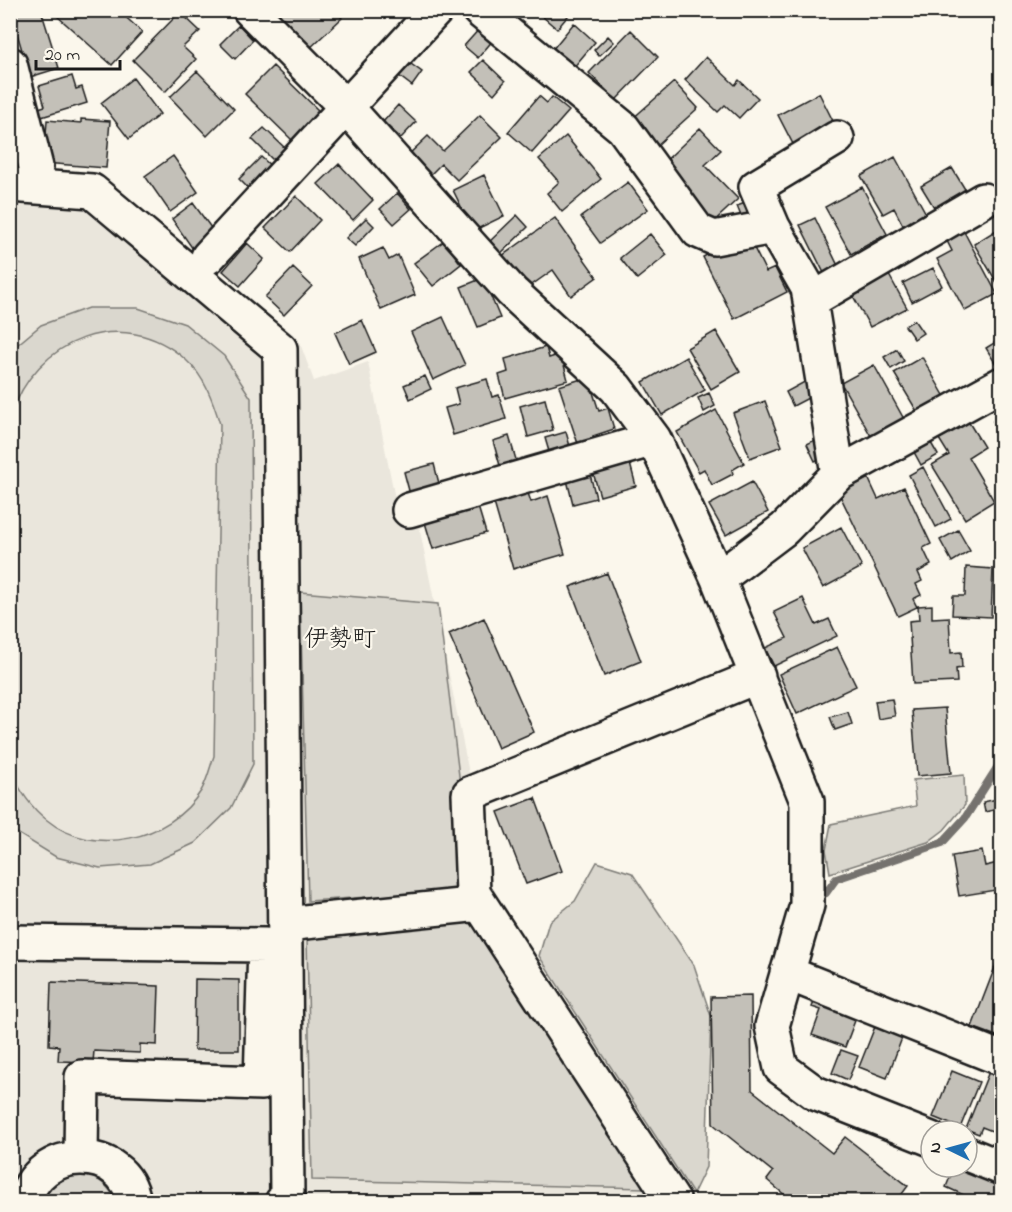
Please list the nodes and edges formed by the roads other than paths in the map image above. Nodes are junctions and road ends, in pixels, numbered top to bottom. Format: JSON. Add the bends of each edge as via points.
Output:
{"nodes":[{"id":1,"x":250,"y":10,"type":"edge"},
{"id":2,"x":436,"y":10,"type":"edge"},
{"id":3,"x":479,"y":10,"type":"edge"},
{"id":4,"x":10,"y":64,"type":"edge"},
{"id":5,"x":348,"y":109,"type":"junction"},
{"id":6,"x":837,"y":138,"type":"dead end"},
{"id":7,"x":23,"y":176,"type":"edge"},
{"id":8,"x":983,"y":200,"type":"dead end"},
{"id":9,"x":774,"y":227,"type":"junction"},
{"id":10,"x":208,"y":257,"type":"dead end"},
{"id":11,"x":810,"y":301,"type":"junction"},
{"id":12,"x":1002,"y":384,"type":"edge"},
{"id":13,"x":654,"y":439,"type":"junction"},
{"id":14,"x":838,"y":474,"type":"junction"},
{"id":15,"x":409,"y":510,"type":"dead end"},
{"id":16,"x":718,"y":579,"type":"junction"},
{"id":17,"x":758,"y":676,"type":"junction"},
{"id":18,"x":480,"y":904,"type":"junction"},
{"id":19,"x":285,"y":924,"type":"junction"},
{"id":20,"x":10,"y":942,"type":"edge"},
{"id":21,"x":788,"y":973,"type":"junction"},
{"id":22,"x":1002,"y":1059,"type":"edge"},
{"id":23,"x":919,"y":1135,"type":"edge"},
{"id":24,"x":81,"y":1157,"type":"junction"},
{"id":25,"x":979,"y":1159,"type":"edge"},
{"id":26,"x":1002,"y":1168,"type":"edge"},
{"id":27,"x":25,"y":1202,"type":"edge"},
{"id":28,"x":134,"y":1202,"type":"edge"},
{"id":29,"x":282,"y":1202,"type":"edge"},
{"id":30,"x":674,"y":1202,"type":"edge"}],
"edges":[{"from":1,"to":5,"type":"street"},
{"from":2,"to":5,"type":"street"},
{"from":3,"to":9,"type":"street","via":[[623,128],[698,231],[714,238]]},
{"from":4,"to":7,"type":"street"},
{"from":5,"to":10,"type":"street"},
{"from":5,"to":13,"type":"street","via":[[512,292],[616,388]]},
{"from":6,"to":9,"type":"street","via":[[756,187]]},
{"from":7,"to":19,"type":"street","via":[[92,190],[280,349]]},
{"from":8,"to":11,"type":"street"},
{"from":9,"to":11,"type":"street","via":[[808,288]]},
{"from":11,"to":14,"type":"street"},
{"from":12,"to":14,"type":"street"},
{"from":13,"to":15,"type":"street"},
{"from":13,"to":16,"type":"street"},
{"from":14,"to":16,"type":"street","via":[[784,529]]},
{"from":16,"to":17,"type":"street"},
{"from":17,"to":18,"type":"street","via":[[469,794],[473,893]]},
{"from":17,"to":21,"type":"street","via":[[807,801],[807,905]]},
{"from":18,"to":19,"type":"street"},
{"from":18,"to":30,"type":"street"},
{"from":19,"to":29,"type":"street","via":[[287,1197]]},
{"from":20,"to":24,"type":"street","via":[[265,945],[261,1083],[82,1077]]},
{"from":21,"to":22,"type":"street"},
{"from":21,"to":23,"type":"street","via":[[772,1026],[781,1068],[815,1093]]},
{"from":24,"to":27,"type":"street","via":[[48,1166],[35,1179]]},
{"from":24,"to":28,"type":"street","via":[[114,1168],[126,1181]]},
{"from":25,"to":26,"type":"street"}]}
